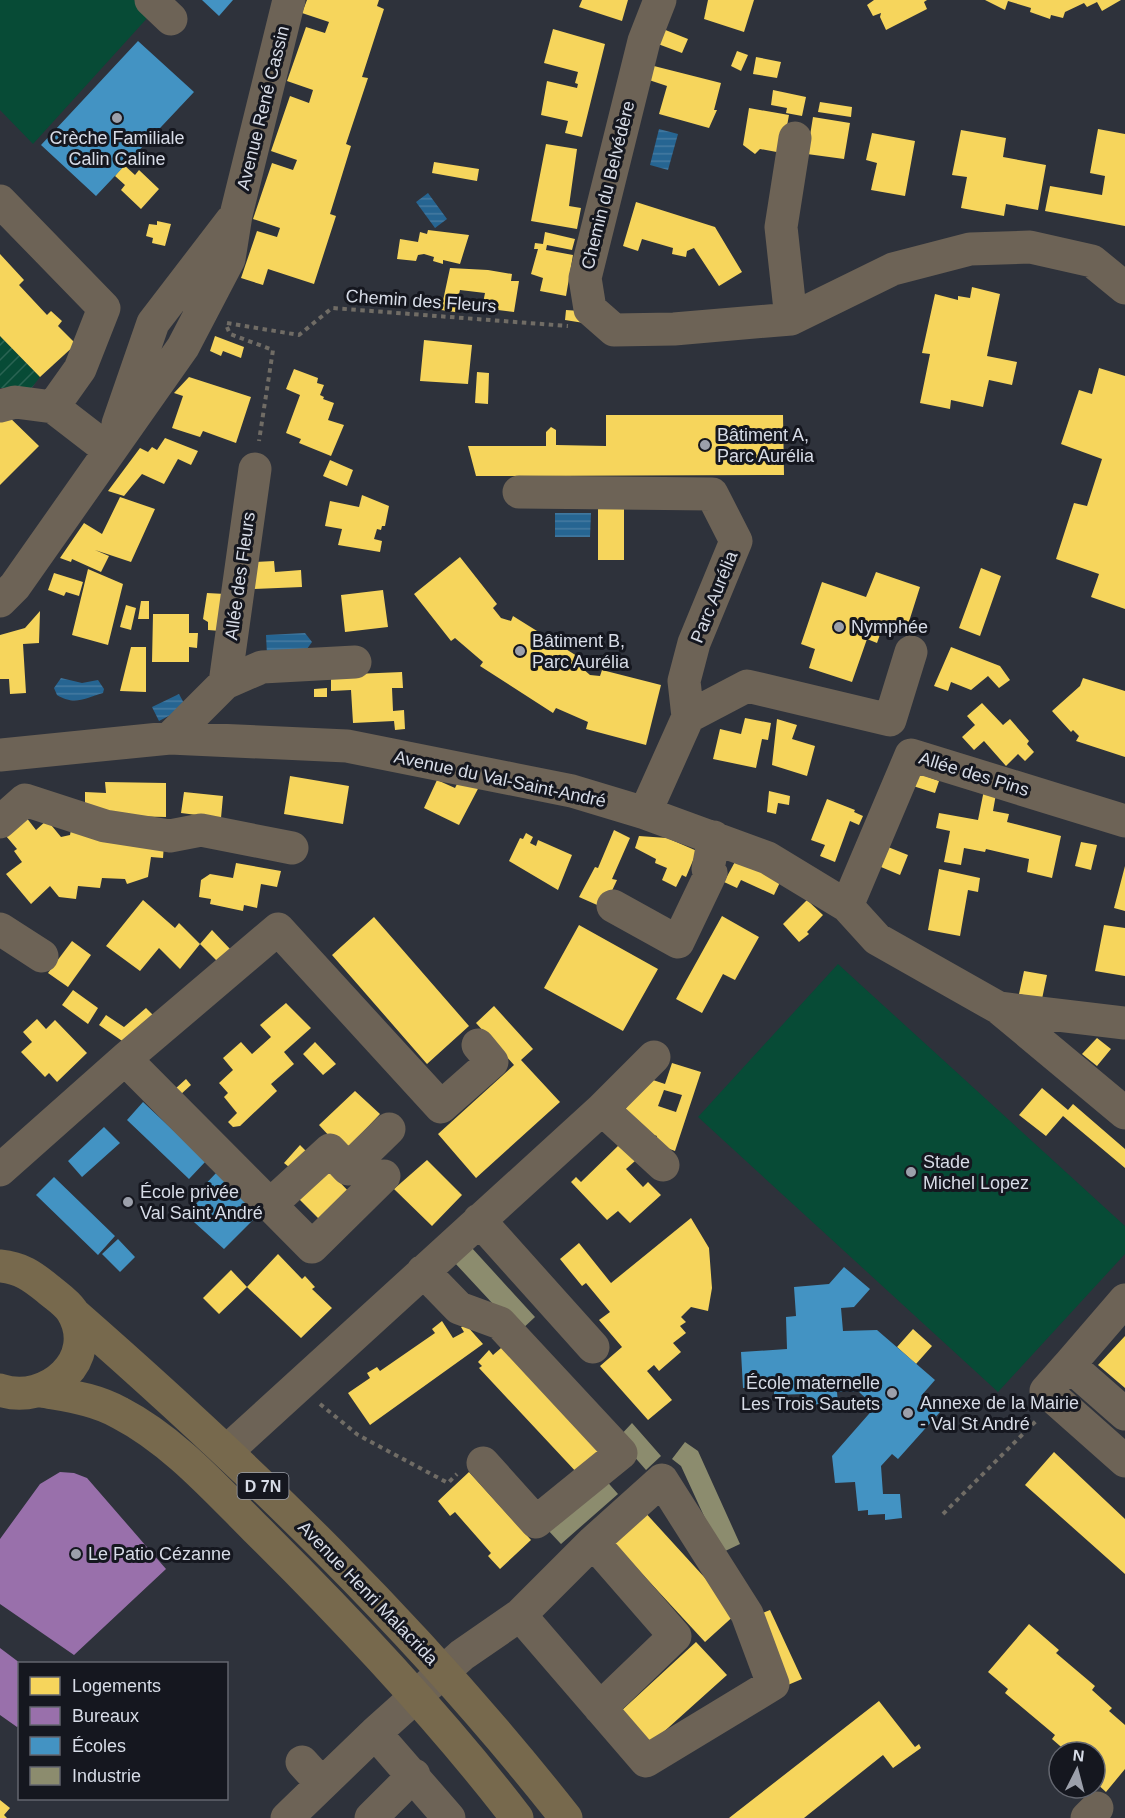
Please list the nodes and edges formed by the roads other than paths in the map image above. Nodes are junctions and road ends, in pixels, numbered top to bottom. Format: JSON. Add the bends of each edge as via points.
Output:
{"nodes":[{"id":1,"x":289,"y":0,"type":"edge"},
{"id":2,"x":660,"y":0,"type":"edge"},
{"id":3,"x":795,"y":138,"type":"dead end"},
{"id":4,"x":0,"y":201,"type":"edge"},
{"id":5,"x":236,"y":215,"type":"junction"},
{"id":6,"x":1125,"y":288,"type":"edge"},
{"id":7,"x":791,"y":319,"type":"junction"},
{"id":8,"x":0,"y":406,"type":"edge"},
{"id":9,"x":53,"y":407,"type":"junction"},
{"id":10,"x":110,"y":451,"type":"junction"},
{"id":11,"x":255,"y":469,"type":"road end"},
{"id":12,"x":519,"y":492,"type":"dead end"},
{"id":13,"x":0,"y":601,"type":"edge"},
{"id":14,"x":911,"y":652,"type":"dead end"},
{"id":15,"x":355,"y":663,"type":"dead end"},
{"id":16,"x":225,"y":683,"type":"junction"},
{"id":17,"x":688,"y":717,"type":"junction"},
{"id":18,"x":170,"y":738,"type":"junction"},
{"id":19,"x":0,"y":755,"type":"edge"},
{"id":20,"x":645,"y":813,"type":"junction"},
{"id":21,"x":1125,"y":821,"type":"edge"},
{"id":22,"x":0,"y":822,"type":"edge"},
{"id":23,"x":714,"y":837,"type":"junction"},
{"id":24,"x":292,"y":848,"type":"dead end"},
{"id":25,"x":613,"y":906,"type":"dead end"},
{"id":26,"x":847,"y":906,"type":"junction"},
{"id":27,"x":0,"y":929,"type":"edge"},
{"id":28,"x":42,"y":956,"type":"dead end"},
{"id":29,"x":999,"y":1008,"type":"junction"},
{"id":30,"x":1125,"y":1023,"type":"edge"},
{"id":31,"x":478,"y":1045,"type":"dead end"},
{"id":32,"x":654,"y":1057,"type":"dead end"},
{"id":33,"x":125,"y":1059,"type":"junction"},
{"id":34,"x":602,"y":1108,"type":"junction"},
{"id":35,"x":1125,"y":1113,"type":"edge"},
{"id":36,"x":389,"y":1129,"type":"dead end"},
{"id":37,"x":663,"y":1165,"type":"dead end"},
{"id":38,"x":0,"y":1170,"type":"edge"},
{"id":39,"x":384,"y":1176,"type":"dead end"},
{"id":40,"x":270,"y":1205,"type":"junction"},
{"id":41,"x":479,"y":1220,"type":"junction"},
{"id":42,"x":6,"y":1260,"type":"edge"},
{"id":43,"x":423,"y":1271,"type":"junction"},
{"id":44,"x":1125,"y":1300,"type":"edge"},
{"id":45,"x":73,"y":1313,"type":"junction"},
{"id":46,"x":593,"y":1347,"type":"dead end"},
{"id":47,"x":1069,"y":1365,"type":"junction"},
{"id":48,"x":17,"y":1396,"type":"edge"},
{"id":49,"x":1125,"y":1414,"type":"edge"},
{"id":50,"x":227,"y":1451,"type":"junction"},
{"id":51,"x":1125,"y":1461,"type":"edge"},
{"id":52,"x":473,"y":1466,"type":"road end"},
{"id":53,"x":593,"y":1542,"type":"junction"},
{"id":54,"x":520,"y":1615,"type":"junction"},
{"id":55,"x":443,"y":1671,"type":"junction"},
{"id":56,"x":414,"y":1696,"type":"junction"},
{"id":57,"x":600,"y":1708,"type":"junction"},
{"id":58,"x":375,"y":1733,"type":"junction"},
{"id":59,"x":414,"y":1775,"type":"junction"},
{"id":60,"x":288,"y":1818,"type":"edge"},
{"id":61,"x":371,"y":1818,"type":"edge"},
{"id":62,"x":449,"y":1818,"type":"edge"},
{"id":63,"x":518,"y":1818,"type":"edge"},
{"id":64,"x":566,"y":1818,"type":"edge"}],
"edges":[{"from":1,"to":5,"type":"street","name":"Avenue René Cassin"},
{"from":2,"to":7,"type":"street","name":"Chemin du Belvédère","via":[[644,41],[585,279],[590,309],[615,330]]},
{"from":3,"to":7,"type":"street","via":[[781,227]]},
{"from":4,"to":9,"type":"street","via":[[104,308],[80,369]]},
{"from":5,"to":10,"type":"street","name":"Avenue René Cassin","via":[[153,323]]},
{"from":5,"to":10,"type":"street","name":"Avenue René Cassin","via":[[214,317],[183,347]]},
{"from":6,"to":7,"type":"street","via":[[1092,261],[1030,247],[970,249],[893,269]]},
{"from":8,"to":9,"type":"street","via":[[15,402]]},
{"from":9,"to":10,"type":"street"},
{"from":10,"to":13,"type":"street","name":"Avenue René Cassin","via":[[15,586]]},
{"from":11,"to":16,"type":"street","name":"Allée des Fleurs"},
{"from":12,"to":17,"type":"street","name":"Parc Aurélia","via":[[712,494],[736,541],[694,643],[684,681]]},
{"from":14,"to":17,"type":"street","via":[[890,720],[747,686]]},
{"from":15,"to":16,"type":"street","via":[[262,667]]},
{"from":16,"to":18,"type":"street"},
{"from":17,"to":20,"type":"street"},
{"from":18,"to":19,"type":"street","name":"Avenue du Val-Saint-André"},
{"from":18,"to":20,"type":"street","name":"Avenue du Val-Saint-André","via":[[347,746],[572,791]]},
{"from":20,"to":23,"type":"street","name":"Avenue du Val-Saint-André"},
{"from":21,"to":26,"type":"street","name":"Allée des Pins","via":[[911,755]]},
{"from":22,"to":24,"type":"street","via":[[25,800],[105,826],[170,836],[201,830]]},
{"from":23,"to":25,"type":"street","via":[[708,869],[711,873],[678,942]]},
{"from":23,"to":26,"type":"street","name":"Avenue du Val-Saint-André","via":[[768,858]]},
{"from":26,"to":29,"type":"street","name":"Avenue du Val-Saint-André","via":[[877,939]]},
{"from":27,"to":28,"type":"street"},
{"from":29,"to":30,"type":"street"},
{"from":29,"to":35,"type":"street","name":"Avenue du Val-Saint-André"},
{"from":31,"to":33,"type":"street","via":[[492,1062],[441,1107],[278,929]]},
{"from":32,"to":34,"type":"street"},
{"from":33,"to":38,"type":"street"},
{"from":33,"to":40,"type":"street"},
{"from":34,"to":37,"type":"street"},
{"from":34,"to":41,"type":"street"},
{"from":36,"to":40,"type":"street","via":[[348,1169],[330,1150]]},
{"from":39,"to":40,"type":"street","via":[[312,1247]]},
{"from":41,"to":43,"type":"street"},
{"from":41,"to":46,"type":"street"},
{"from":42,"to":45,"type":"main road","name":"Avenue Henri Malacrida","via":[[34,1277]]},
{"from":43,"to":50,"type":"street"},
{"from":43,"to":52,"type":"street","via":[[459,1308],[500,1323],[621,1453],[536,1522]]},
{"from":44,"to":47,"type":"street"},
{"from":45,"to":48,"type":"main road","via":[[78,1350],[72,1365],[59,1381]]},
{"from":45,"to":50,"type":"main road","name":"Avenue Henri Malacrida","number":"D 7N"},
{"from":47,"to":49,"type":"street"},
{"from":47,"to":51,"type":"street","via":[[1046,1391]]},
{"from":48,"to":56,"type":"main road","name":"Avenue Henri Malacrida","number":"D 7N","via":[[99,1403],[151,1432],[214,1487],[304,1576]]},
{"from":50,"to":55,"type":"main road","name":"Avenue Henri Malacrida","number":"D 7N"},
{"from":53,"to":54,"type":"street"},
{"from":53,"to":57,"type":"street","via":[[675,1636]]},
{"from":53,"to":57,"type":"street","via":[[662,1480],[747,1614],[773,1684],[646,1761]]},
{"from":54,"to":55,"type":"street"},
{"from":54,"to":57,"type":"street"},
{"from":55,"to":56,"type":"street"},
{"from":55,"to":64,"type":"main road","name":"Avenue Henri Malacrida","number":"D 7N"},
{"from":56,"to":58,"type":"street"},
{"from":56,"to":63,"type":"main road","name":"Avenue Henri Malacrida","number":"D 7N"},
{"from":58,"to":59,"type":"street"},
{"from":58,"to":60,"type":"street","via":[[312,1773]]},
{"from":59,"to":61,"type":"street"},
{"from":59,"to":62,"type":"street"}]}
